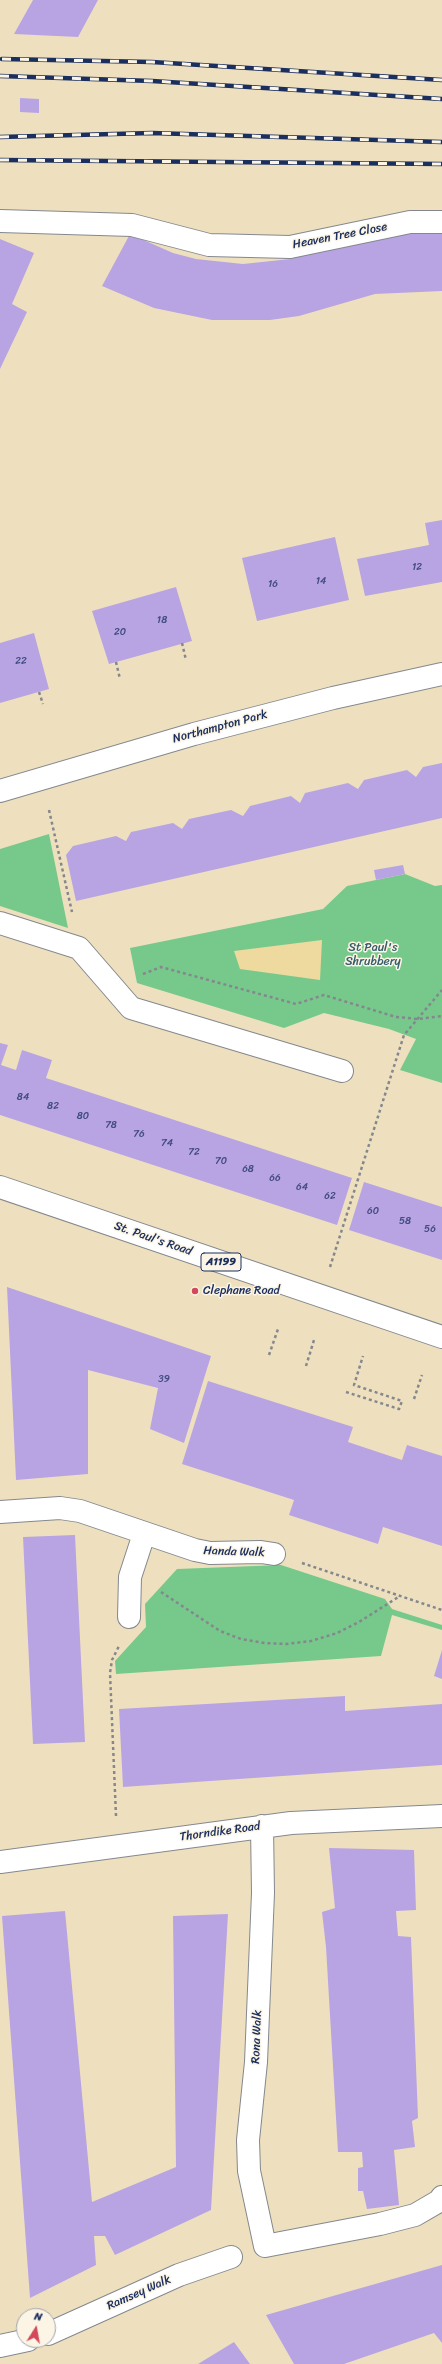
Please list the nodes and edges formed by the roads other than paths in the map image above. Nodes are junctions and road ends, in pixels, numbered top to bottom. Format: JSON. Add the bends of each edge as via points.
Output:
{"nodes":[{"id":1,"x":0,"y":221,"type":"edge"},
{"id":2,"x":442,"y":222,"type":"edge"},
{"id":3,"x":442,"y":674,"type":"edge"},
{"id":4,"x":0,"y":791,"type":"edge"},
{"id":5,"x":0,"y":923,"type":"edge"},
{"id":6,"x":342,"y":1071,"type":"dead end"},
{"id":7,"x":0,"y":1187,"type":"edge"},
{"id":8,"x":442,"y":1337,"type":"edge"},
{"id":9,"x":0,"y":1512,"type":"edge"},
{"id":10,"x":144,"y":1534,"type":"junction"},
{"id":11,"x":274,"y":1554,"type":"road end"},
{"id":12,"x":129,"y":1617,"type":"road end"},
{"id":13,"x":442,"y":1816,"type":"edge"},
{"id":14,"x":262,"y":1826,"type":"junction"},
{"id":15,"x":0,"y":1862,"type":"edge"},
{"id":16,"x":442,"y":2197,"type":"edge"},
{"id":17,"x":231,"y":2257,"type":"dead end"},
{"id":18,"x":56,"y":2330,"type":"edge"},
{"id":19,"x":16,"y":2343,"type":"edge"},
{"id":20,"x":0,"y":2346,"type":"edge"}],
"edges":[{"from":1,"to":2,"type":"street","name":"Heaven Tree Close","via":[[132,225],[209,245],[290,247],[410,222]]},
{"from":3,"to":4,"type":"street","name":"Northampton Park","via":[[333,698],[194,734]]},
{"from":5,"to":6,"type":"street","via":[[79,948],[131,1008]]},
{"from":7,"to":8,"type":"street","name":"St. Paul's Road","number":"A1199"},
{"from":9,"to":10,"type":"street","name":"Handa Walk","via":[[53,1508],[80,1511]]},
{"from":10,"to":11,"type":"street","name":"Handa Walk","via":[[210,1553]]},
{"from":10,"to":12,"type":"street","via":[[130,1577]]},
{"from":13,"to":14,"type":"street","name":"Thorndike Road"},
{"from":14,"to":15,"type":"street","name":"Thorndike Road"},
{"from":14,"to":16,"type":"street","name":"Rona Walk","via":[[263,1893],[256,2062],[248,2140],[249,2171],[265,2246],[415,2215]]},
{"from":17,"to":18,"type":"street","name":"Ramsey Walk","via":[[179,2275]]},
{"from":19,"to":20,"type":"street"}]}
